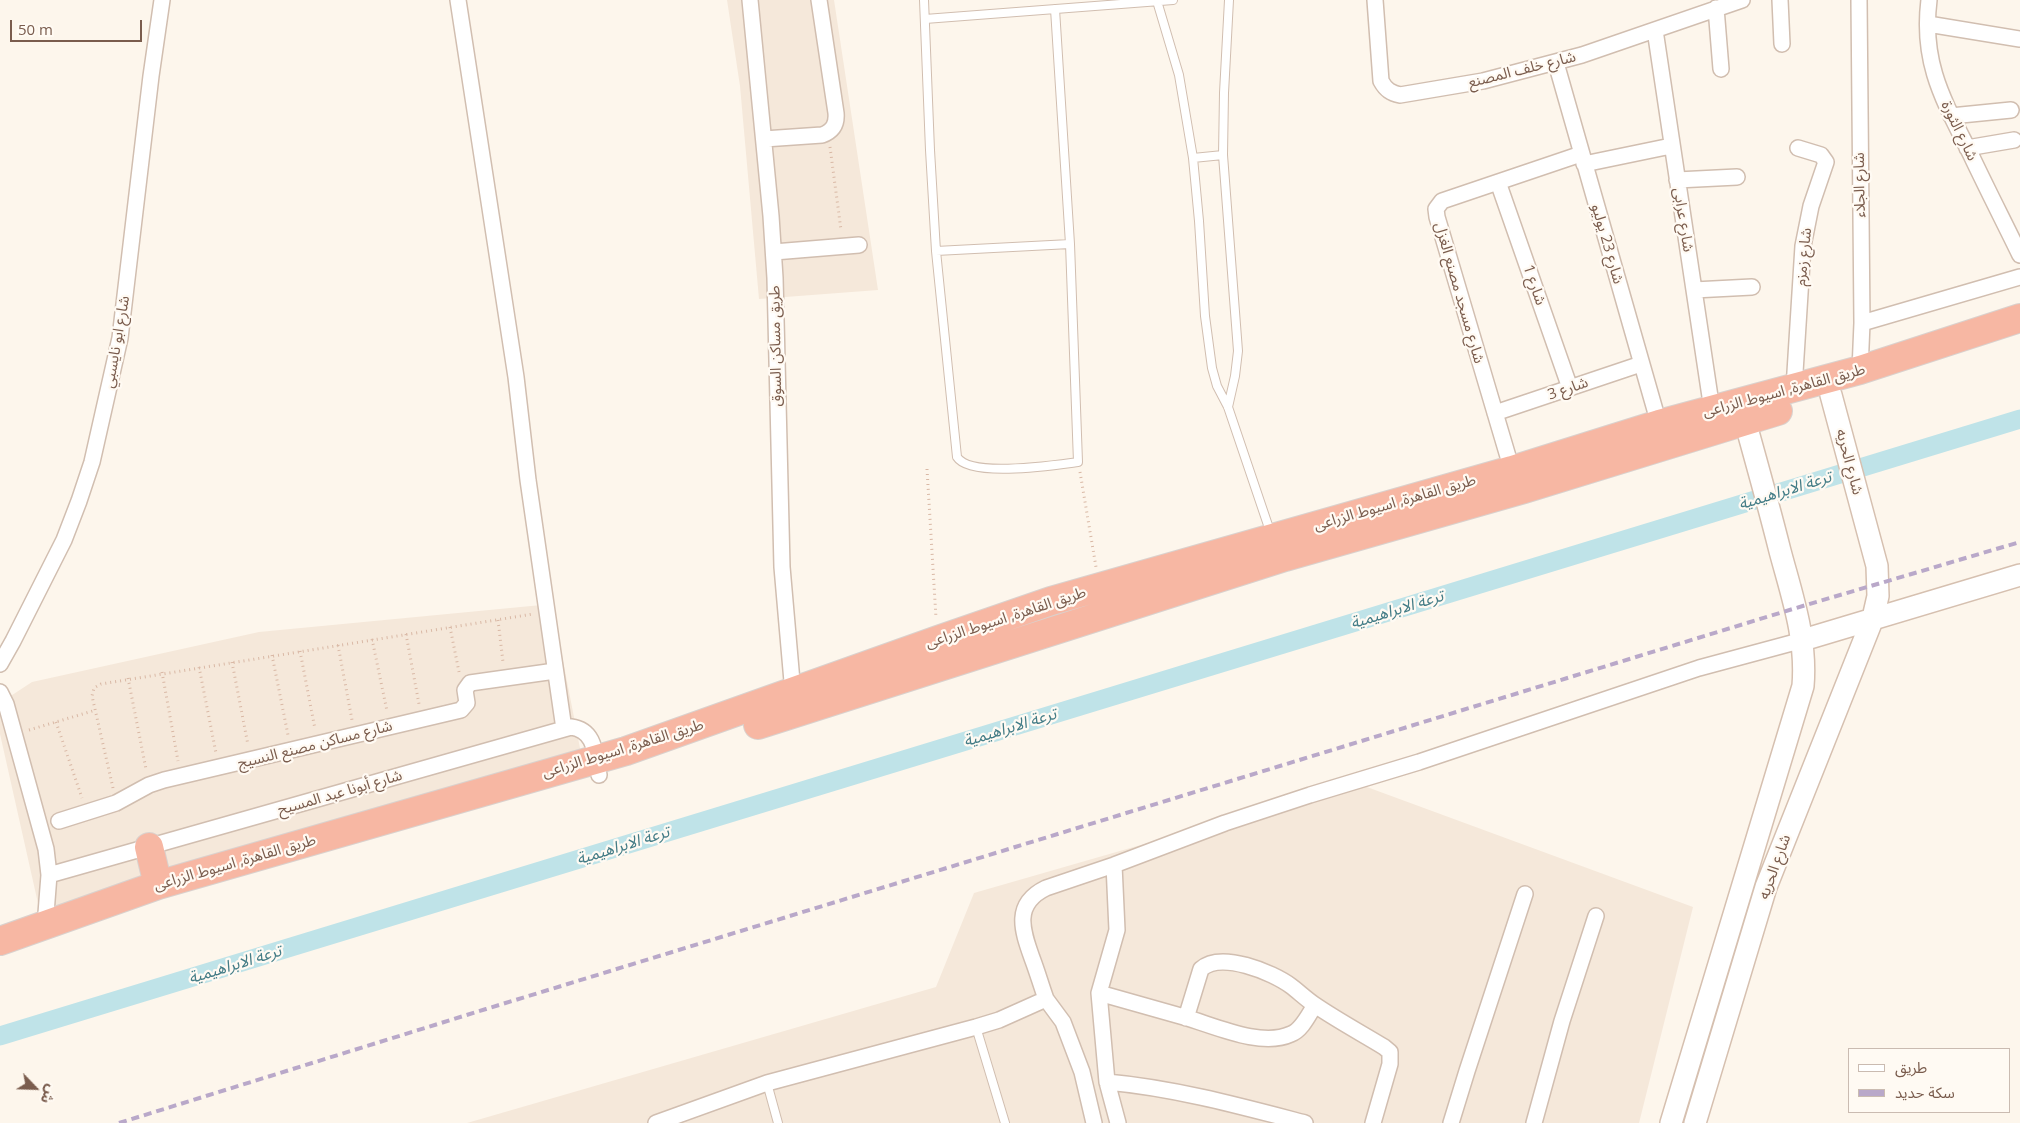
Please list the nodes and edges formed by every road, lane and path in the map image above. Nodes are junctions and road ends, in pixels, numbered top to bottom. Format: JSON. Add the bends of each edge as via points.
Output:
{"nodes":[{"id":1,"x":162,"y":0,"type":"edge"},
{"id":2,"x":458,"y":0,"type":"edge"},
{"id":3,"x":750,"y":0,"type":"edge"},
{"id":4,"x":819,"y":0,"type":"edge"},
{"id":5,"x":924,"y":0,"type":"edge"},
{"id":6,"x":1173,"y":0,"type":"edge"},
{"id":7,"x":1229,"y":0,"type":"edge"},
{"id":8,"x":1375,"y":0,"type":"edge"},
{"id":9,"x":1742,"y":0,"type":"edge"},
{"id":10,"x":1780,"y":0,"type":"edge"},
{"id":11,"x":1859,"y":0,"type":"edge"},
{"id":12,"x":1929,"y":0,"type":"edge"},
{"id":13,"x":1157,"y":1,"type":"edge"},
{"id":14,"x":1716,"y":8,"type":"junction"},
{"id":15,"x":1055,"y":9,"type":"junction"},
{"id":16,"x":925,"y":19,"type":"junction"},
{"id":17,"x":1928,"y":24,"type":"junction"},
{"id":18,"x":1655,"y":30,"type":"junction"},
{"id":19,"x":2020,"y":39,"type":"edge"},
{"id":20,"x":1782,"y":44,"type":"dead end"},
{"id":21,"x":1556,"y":62,"type":"junction"},
{"id":22,"x":1721,"y":69,"type":"dead end"},
{"id":23,"x":2011,"y":110,"type":"dead end"},
{"id":24,"x":1951,"y":116,"type":"junction"},
{"id":25,"x":828,"y":133,"type":"junction"},
{"id":26,"x":764,"y":139,"type":"junction"},
{"id":27,"x":2014,"y":140,"type":"dead end"},
{"id":28,"x":1671,"y":146,"type":"junction"},
{"id":29,"x":1798,"y":148,"type":"dead end"},
{"id":30,"x":1967,"y":148,"type":"junction"},
{"id":31,"x":1223,"y":155,"type":"junction"},
{"id":32,"x":1193,"y":158,"type":"junction"},
{"id":33,"x":1583,"y":159,"type":"junction"},
{"id":34,"x":1737,"y":177,"type":"dead end"},
{"id":35,"x":1677,"y":180,"type":"junction"},
{"id":36,"x":1498,"y":182,"type":"junction"},
{"id":37,"x":859,"y":244,"type":"dead end"},
{"id":38,"x":1070,"y":244,"type":"junction"},
{"id":39,"x":843,"y":246,"type":"junction"},
{"id":40,"x":936,"y":251,"type":"junction"},
{"id":41,"x":774,"y":252,"type":"junction"},
{"id":42,"x":2020,"y":255,"type":"edge"},
{"id":43,"x":2020,"y":277,"type":"edge"},
{"id":44,"x":1752,"y":287,"type":"dead end"},
{"id":45,"x":1694,"y":290,"type":"junction"},
{"id":46,"x":2020,"y":318,"type":"edge"},
{"id":47,"x":1862,"y":323,"type":"junction"},
{"id":48,"x":2020,"y":335,"type":"edge"},
{"id":49,"x":1641,"y":364,"type":"junction"},
{"id":50,"x":1860,"y":370,"type":"junction"},
{"id":51,"x":1570,"y":388,"type":"junction"},
{"id":52,"x":1794,"y":388,"type":"junction"},
{"id":53,"x":1831,"y":395,"type":"junction"},
{"id":54,"x":1228,"y":407,"type":"junction"},
{"id":55,"x":1712,"y":410,"type":"junction"},
{"id":56,"x":1494,"y":413,"type":"junction"},
{"id":57,"x":1745,"y":421,"type":"junction"},
{"id":58,"x":1659,"y":424,"type":"junction"},
{"id":59,"x":1078,"y":462,"type":"junction"},
{"id":60,"x":927,"y":469,"type":"dead end"},
{"id":61,"x":1512,"y":470,"type":"junction"},
{"id":62,"x":1272,"y":538,"type":"junction"},
{"id":63,"x":2020,"y":574,"type":"edge"},
{"id":64,"x":1099,"y":588,"type":"junction"},
{"id":65,"x":547,"y":612,"type":"junction"},
{"id":66,"x":1873,"y":618,"type":"junction"},
{"id":67,"x":498,"y":620,"type":"junction"},
{"id":68,"x":450,"y":627,"type":"junction"},
{"id":69,"x":406,"y":634,"type":"junction"},
{"id":70,"x":372,"y":640,"type":"junction"},
{"id":71,"x":938,"y":640,"type":"junction"},
{"id":72,"x":1803,"y":640,"type":"junction"},
{"id":73,"x":338,"y":645,"type":"junction"},
{"id":74,"x":300,"y":651,"type":"junction"},
{"id":75,"x":272,"y":655,"type":"junction"},
{"id":76,"x":232,"y":662,"type":"junction"},
{"id":77,"x":0,"y":664,"type":"edge"},
{"id":78,"x":199,"y":667,"type":"junction"},
{"id":79,"x":555,"y":671,"type":"junction"},
{"id":80,"x":162,"y":672,"type":"junction"},
{"id":81,"x":128,"y":678,"type":"junction"},
{"id":82,"x":505,"y":678,"type":"junction"},
{"id":83,"x":0,"y":692,"type":"edge"},
{"id":84,"x":793,"y":693,"type":"junction"},
{"id":85,"x":466,"y":707,"type":"junction"},
{"id":86,"x":96,"y":710,"type":"junction"},
{"id":87,"x":422,"y":719,"type":"junction"},
{"id":88,"x":56,"y":722,"type":"junction"},
{"id":89,"x":390,"y":727,"type":"junction"},
{"id":90,"x":564,"y":729,"type":"junction"},
{"id":91,"x":28,"y":731,"type":"dead end"},
{"id":92,"x":355,"y":735,"type":"junction"},
{"id":93,"x":318,"y":744,"type":"junction"},
{"id":94,"x":291,"y":751,"type":"junction"},
{"id":95,"x":251,"y":760,"type":"junction"},
{"id":96,"x":597,"y":767,"type":"junction"},
{"id":97,"x":219,"y":768,"type":"junction"},
{"id":98,"x":180,"y":776,"type":"junction"},
{"id":99,"x":149,"y":785,"type":"junction"},
{"id":100,"x":116,"y":803,"type":"junction"},
{"id":101,"x":464,"y":805,"type":"junction"},
{"id":102,"x":87,"y":813,"type":"junction"},
{"id":103,"x":59,"y":821,"type":"dead end"},
{"id":104,"x":149,"y":847,"type":"junction"},
{"id":105,"x":1114,"y":865,"type":"junction"},
{"id":106,"x":49,"y":875,"type":"junction"},
{"id":107,"x":158,"y":885,"type":"junction"},
{"id":108,"x":1525,"y":894,"type":"dead end"},
{"id":109,"x":1596,"y":916,"type":"dead end"},
{"id":110,"x":45,"y":926,"type":"junction"},
{"id":111,"x":0,"y":941,"type":"edge"},
{"id":112,"x":0,"y":959,"type":"edge"},
{"id":113,"x":1099,"y":993,"type":"junction"},
{"id":114,"x":1046,"y":999,"type":"junction"},
{"id":115,"x":1315,"y":1005,"type":"junction"},
{"id":116,"x":1186,"y":1018,"type":"junction"},
{"id":117,"x":976,"y":1027,"type":"junction"},
{"id":118,"x":1107,"y":1082,"type":"junction"},
{"id":119,"x":767,"y":1083,"type":"junction"},
{"id":120,"x":656,"y":1123,"type":"edge"},
{"id":121,"x":778,"y":1123,"type":"edge"},
{"id":122,"x":1005,"y":1123,"type":"edge"},
{"id":123,"x":1094,"y":1123,"type":"edge"},
{"id":124,"x":1118,"y":1123,"type":"edge"},
{"id":125,"x":1305,"y":1123,"type":"edge"},
{"id":126,"x":1372,"y":1123,"type":"edge"},
{"id":127,"x":1451,"y":1123,"type":"edge"},
{"id":128,"x":1534,"y":1123,"type":"edge"},
{"id":129,"x":1671,"y":1123,"type":"edge"},
{"id":130,"x":1695,"y":1123,"type":"edge"}],
"edges":[{"from":1,"to":77,"type":"street","name":"شارع ابو نايسبي","via":[[120,338],[94,453],[64,540]]},
{"from":2,"to":65,"type":"street","via":[[516,377]]},
{"from":3,"to":26,"type":"street","name":"طريق مساكن السوق"},
{"from":4,"to":25,"type":"street","via":[[836,119]]},
{"from":5,"to":16,"type":"lane"},
{"from":6,"to":13,"type":"lane"},
{"from":7,"to":31,"type":"lane"},
{"from":8,"to":21,"type":"street","name":"شارع خلف المصنع","via":[[1382,81],[1392,93],[1400,95],[1446,88]]},
{"from":9,"to":14,"type":"street","name":"شارع خلف المصنع"},
{"from":10,"to":20,"type":"street"},
{"from":11,"to":47,"type":"street","name":"شارع الجلاء"},
{"from":12,"to":17,"type":"street","name":"شارع الثورة"},
{"from":13,"to":15,"type":"lane"},
{"from":13,"to":32,"type":"lane","via":[[1179,75]]},
{"from":14,"to":18,"type":"street","name":"شارع خلف المصنع"},
{"from":14,"to":22,"type":"street"},
{"from":15,"to":16,"type":"lane"},
{"from":15,"to":38,"type":"lane"},
{"from":16,"to":40,"type":"lane"},
{"from":17,"to":19,"type":"street"},
{"from":17,"to":24,"type":"street","name":"شارع الثورة","via":[[1932,69]]},
{"from":18,"to":21,"type":"street","name":"شارع خلف المصنع"},
{"from":18,"to":28,"type":"street","name":"شارع عرابى"},
{"from":21,"to":33,"type":"street","name":"شارع 23 يوليو"},
{"from":23,"to":24,"type":"street"},
{"from":24,"to":30,"type":"street","name":"شارع الثورة"},
{"from":25,"to":26,"type":"street"},
{"from":25,"to":39,"type":"path"},
{"from":26,"to":41,"type":"street","name":"طريق مساكن السوق"},
{"from":27,"to":30,"type":"street"},
{"from":28,"to":33,"type":"street","name":"شارع مسجد مصنع الغزل"},
{"from":28,"to":35,"type":"street","name":"شارع عرابى"},
{"from":29,"to":52,"type":"street","name":"شارع زمزم","via":[[1821,155],[1826,162],[1805,233]]},
{"from":30,"to":42,"type":"street","name":"شارع الثورة"},
{"from":31,"to":32,"type":"lane"},
{"from":31,"to":54,"type":"lane","via":[[1238,343]]},
{"from":32,"to":54,"type":"lane","via":[[1208,343],[1217,386]]},
{"from":33,"to":36,"type":"street","name":"شارع مسجد مصنع الغزل"},
{"from":33,"to":49,"type":"street","name":"شارع 23 يوليو"},
{"from":34,"to":35,"type":"street"},
{"from":35,"to":45,"type":"street","name":"شارع عرابى"},
{"from":36,"to":51,"type":"street","name":"شارع 1"},
{"from":36,"to":56,"type":"street","name":"شارع مسجد مصنع الغزل","via":[[1442,201],[1436,213]]},
{"from":37,"to":39,"type":"street"},
{"from":38,"to":40,"type":"lane"},
{"from":38,"to":59,"type":"lane"},
{"from":39,"to":41,"type":"street"},
{"from":40,"to":59,"type":"lane","via":[[959,460],[976,468],[1029,468]]},
{"from":41,"to":84,"type":"street","name":"طريق مساكن السوق","via":[[782,567]]},
{"from":43,"to":47,"type":"street"},
{"from":44,"to":45,"type":"street"},
{"from":45,"to":55,"type":"street","name":"شارع عرابى"},
{"from":46,"to":50,"type":"highway","name":"طريق القاهرة, اسيوط الزراعى"},
{"from":47,"to":50,"type":"street","name":"شارع الجلاء"},
{"from":48,"to":53,"type":"highway","name":"طريق القاهرة, اسيوط الزراعى"},
{"from":49,"to":51,"type":"street","name":"شارع 3"},
{"from":49,"to":58,"type":"street","name":"شارع 23 يوليو"},
{"from":50,"to":52,"type":"highway","name":"طريق القاهرة, اسيوط الزراعى"},
{"from":51,"to":56,"type":"street","name":"شارع 3"},
{"from":52,"to":55,"type":"highway","name":"طريق القاهرة, اسيوط الزراعى"},
{"from":53,"to":57,"type":"highway","name":"طريق القاهرة, اسيوط الزراعى"},
{"from":53,"to":66,"type":"main road","name":"شارع الحريه","via":[[1873,547],[1878,585]]},
{"from":54,"to":62,"type":"lane"},
{"from":55,"to":58,"type":"highway","name":"طريق القاهرة, اسيوط الزراعى"},
{"from":56,"to":61,"type":"street","name":"شارع مسجد مصنع الغزل"},
{"from":57,"to":72,"type":"main road","name":"شارع الحريه"},
{"from":57,"to":96,"type":"highway","name":"طريق القاهرة, اسيوط الزراعى","via":[[1285,557]]},
{"from":58,"to":61,"type":"highway","name":"طريق القاهرة, اسيوط الزراعى"},
{"from":59,"to":64,"type":"path"},
{"from":60,"to":71,"type":"path"},
{"from":61,"to":62,"type":"highway","name":"طريق القاهرة, اسيوط الزراعى"},
{"from":62,"to":64,"type":"highway","name":"طريق القاهرة, اسيوط الزراعى"},
{"from":63,"to":66,"type":"main road"},
{"from":64,"to":71,"type":"highway","name":"طريق القاهرة, اسيوط الزراعى"},
{"from":65,"to":67,"type":"path"},
{"from":65,"to":79,"type":"street"},
{"from":66,"to":72,"type":"main road"},
{"from":66,"to":130,"type":"main road","name":"شارع الحريه","via":[[1766,887]]},
{"from":67,"to":68,"type":"path"},
{"from":67,"to":82,"type":"path"},
{"from":68,"to":69,"type":"path"},
{"from":68,"to":85,"type":"path"},
{"from":69,"to":70,"type":"path"},
{"from":69,"to":87,"type":"path"},
{"from":70,"to":73,"type":"path"},
{"from":70,"to":89,"type":"path"},
{"from":71,"to":84,"type":"highway","name":"طريق القاهرة, اسيوط الزراعى"},
{"from":72,"to":105,"type":"street","via":[[1682,674],[1300,798]]},
{"from":72,"to":129,"type":"main road","name":"شارع الحريه","via":[[1805,663],[1801,694]]},
{"from":73,"to":74,"type":"path"},
{"from":73,"to":92,"type":"path"},
{"from":74,"to":75,"type":"path"},
{"from":74,"to":93,"type":"path"},
{"from":75,"to":76,"type":"path"},
{"from":75,"to":94,"type":"path"},
{"from":76,"to":78,"type":"path"},
{"from":76,"to":95,"type":"path"},
{"from":78,"to":80,"type":"path"},
{"from":78,"to":97,"type":"path"},
{"from":79,"to":82,"type":"street"},
{"from":79,"to":90,"type":"street"},
{"from":80,"to":81,"type":"path"},
{"from":80,"to":98,"type":"path"},
{"from":81,"to":86,"type":"path","via":[[94,688],[92,696]]},
{"from":81,"to":99,"type":"path"},
{"from":82,"to":85,"type":"street","via":[[467,684]]},
{"from":83,"to":106,"type":"street","via":[[46,850]]},
{"from":84,"to":96,"type":"highway","name":"طريق القاهرة, اسيوط الزراعى","via":[[626,751]]},
{"from":85,"to":87,"type":"street","name":"شارع مساكن مصنع النسيج"},
{"from":86,"to":88,"type":"path"},
{"from":86,"to":100,"type":"path"},
{"from":87,"to":89,"type":"street","name":"شارع مساكن مصنع النسيج"},
{"from":88,"to":91,"type":"path"},
{"from":88,"to":102,"type":"path"},
{"from":89,"to":92,"type":"street","name":"شارع مساكن مصنع النسيج"},
{"from":90,"to":96,"type":"street","name":"شارع أبونا عبد المسيح","via":[[571,727],[584,731],[593,743]]},
{"from":90,"to":104,"type":"street","name":"شارع أبونا عبد المسيح"},
{"from":92,"to":93,"type":"street","name":"شارع مساكن مصنع النسيج"},
{"from":93,"to":94,"type":"street","name":"شارع مساكن مصنع النسيج"},
{"from":94,"to":95,"type":"street","name":"شارع مساكن مصنع النسيج"},
{"from":95,"to":97,"type":"street","name":"شارع مساكن مصنع النسيج"},
{"from":96,"to":101,"type":"highway","name":"طريق القاهرة, اسيوط الزراعى"},
{"from":97,"to":98,"type":"street","name":"شارع مساكن مصنع النسيج"},
{"from":98,"to":99,"type":"street","name":"شارع مساكن مصنع النسيج"},
{"from":99,"to":100,"type":"street","name":"شارع مساكن مصنع النسيج"},
{"from":100,"to":102,"type":"street","name":"شارع مساكن مصنع النسيج"},
{"from":101,"to":107,"type":"highway","name":"طريق القاهرة, اسيوط الزراعى"},
{"from":101,"to":112,"type":"highway","name":"طريق القاهرة, اسيوط الزراعى"},
{"from":102,"to":103,"type":"street","name":"شارع مساكن مصنع النسيج"},
{"from":104,"to":106,"type":"street","name":"شارع أبونا عبد المسيح"},
{"from":104,"to":107,"type":"highway"},
{"from":105,"to":113,"type":"street","via":[[1117,930]]},
{"from":105,"to":114,"type":"street","via":[[1037,892],[1024,909],[1024,936]]},
{"from":106,"to":110,"type":"street"},
{"from":107,"to":110,"type":"highway","name":"طريق القاهرة, اسيوط الزراعى"},
{"from":108,"to":127,"type":"street"},
{"from":109,"to":128,"type":"street"},
{"from":110,"to":111,"type":"highway","name":"طريق القاهرة, اسيوط الزراعى"},
{"from":113,"to":116,"type":"street"},
{"from":113,"to":118,"type":"street"},
{"from":114,"to":117,"type":"street"},
{"from":114,"to":123,"type":"street","via":[[1063,1022],[1082,1072]]},
{"from":115,"to":116,"type":"street","via":[[1292,1034],[1270,1039],[1220,1030]]},
{"from":115,"to":116,"type":"street","via":[[1291,986],[1263,971],[1236,964],[1213,963],[1202,969]]},
{"from":115,"to":126,"type":"street","via":[[1390,1052],[1390,1064]]},
{"from":117,"to":119,"type":"street"},
{"from":117,"to":122,"type":"lane"},
{"from":118,"to":124,"type":"street"},
{"from":118,"to":125,"type":"street","via":[[1196,1096]]},
{"from":119,"to":120,"type":"street"},
{"from":119,"to":121,"type":"lane"}]}
